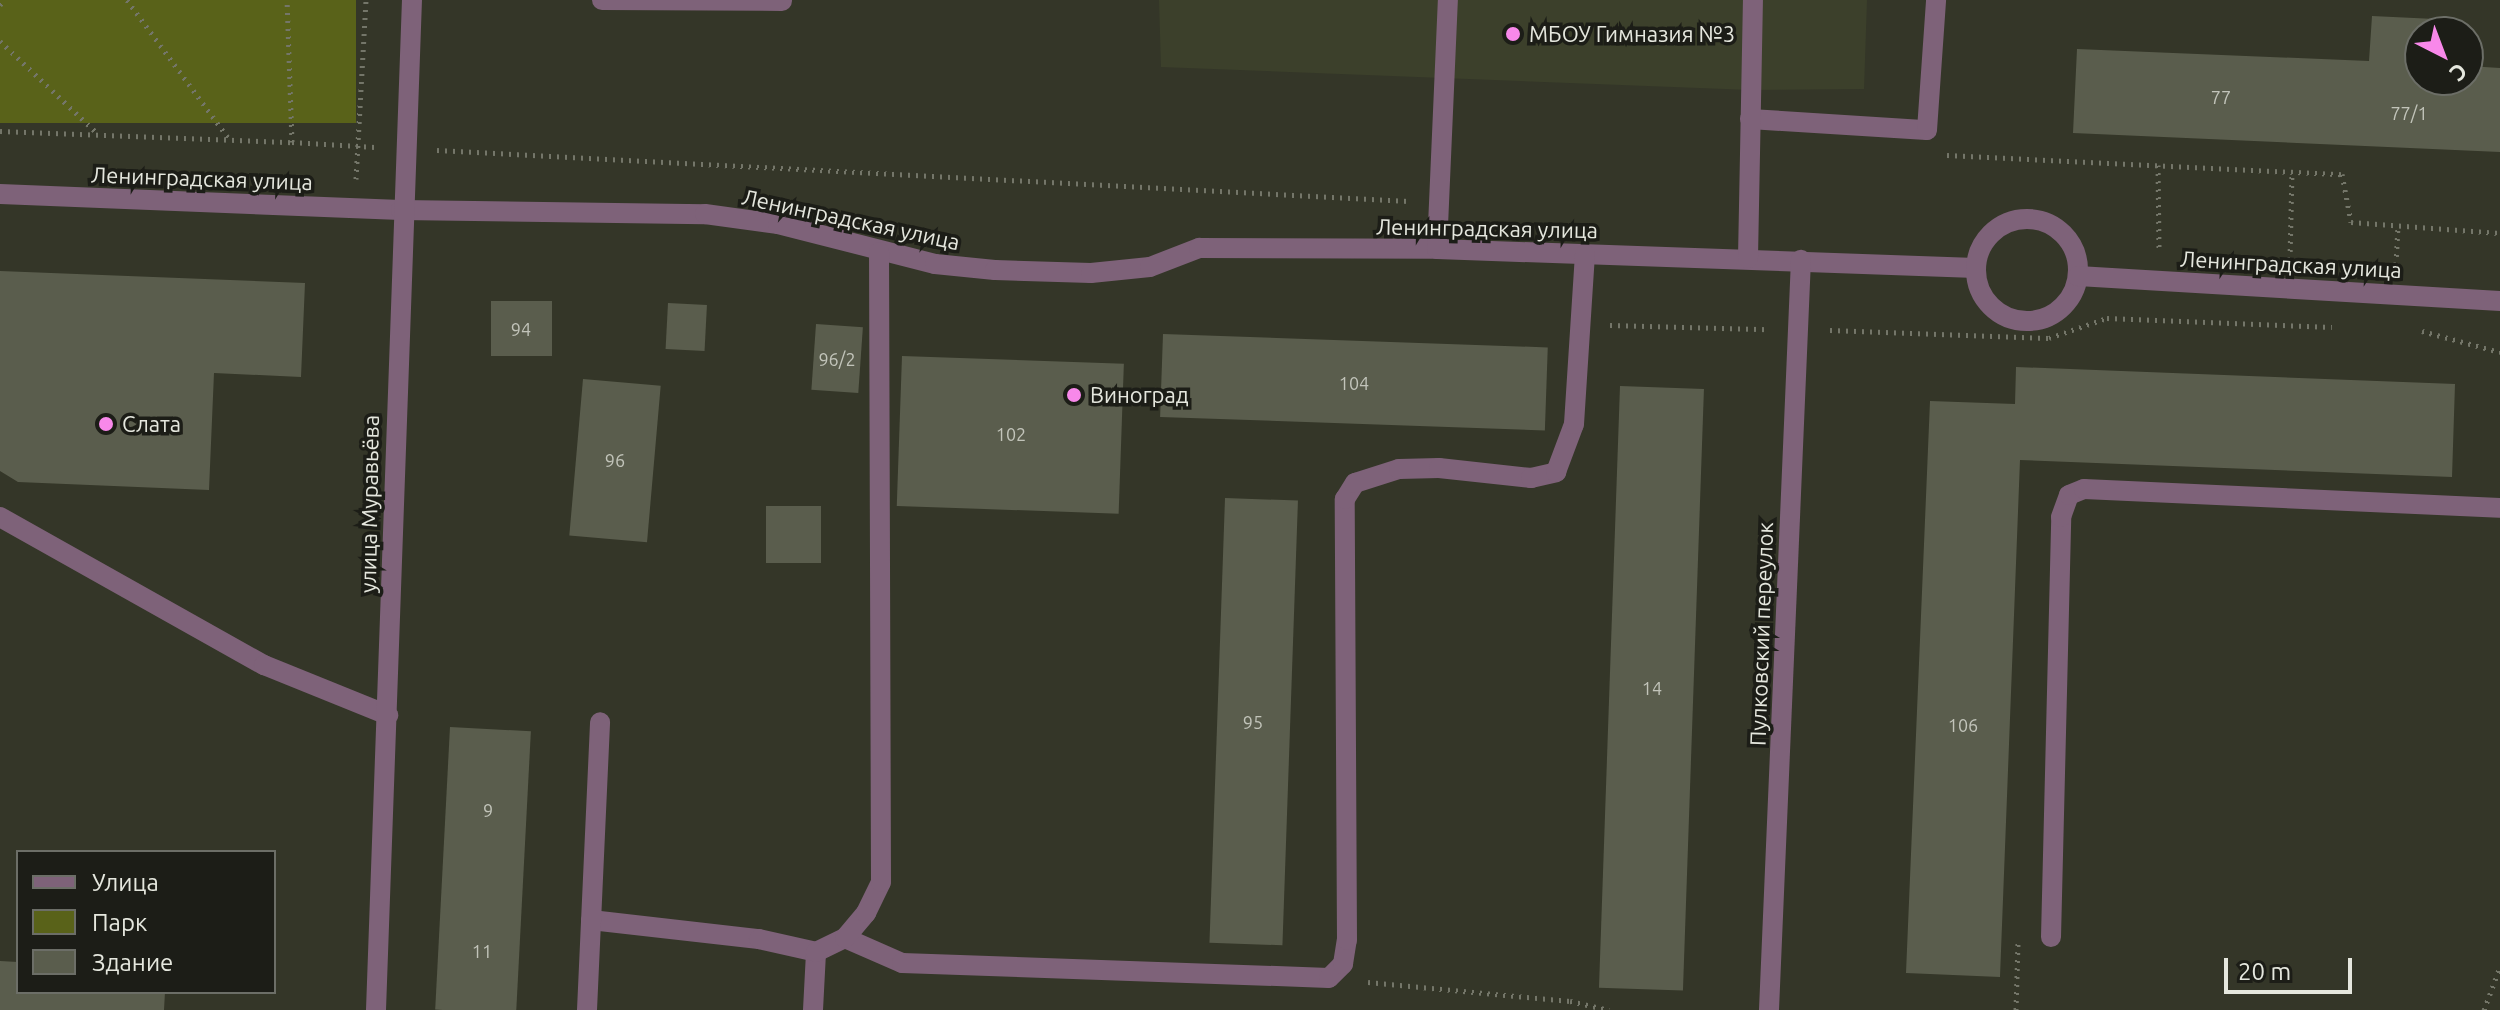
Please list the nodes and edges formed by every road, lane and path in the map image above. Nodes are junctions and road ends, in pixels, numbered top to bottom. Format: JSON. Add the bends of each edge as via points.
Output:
{"nodes":[{"id":1,"x":4,"y":0,"type":"edge"},
{"id":2,"x":127,"y":0,"type":"edge"},
{"id":3,"x":287,"y":0,"type":"edge"},
{"id":4,"x":366,"y":0,"type":"edge"},
{"id":5,"x":412,"y":0,"type":"edge"},
{"id":6,"x":602,"y":0,"type":"edge"},
{"id":7,"x":1448,"y":0,"type":"edge"},
{"id":8,"x":1753,"y":0,"type":"edge"},
{"id":9,"x":1936,"y":0,"type":"edge"},
{"id":10,"x":782,"y":1,"type":"edge"},
{"id":11,"x":0,"y":5,"type":"edge"},
{"id":12,"x":0,"y":41,"type":"edge"},
{"id":13,"x":1750,"y":119,"type":"junction"},
{"id":14,"x":0,"y":131,"type":"edge"},
{"id":15,"x":98,"y":135,"type":"junction"},
{"id":16,"x":229,"y":140,"type":"junction"},
{"id":17,"x":292,"y":142,"type":"junction"},
{"id":18,"x":358,"y":146,"type":"junction"},
{"id":19,"x":404,"y":148,"type":"junction"},
{"id":20,"x":1938,"y":155,"type":"dead end"},
{"id":21,"x":2158,"y":165,"type":"junction"},
{"id":22,"x":2292,"y":172,"type":"junction"},
{"id":23,"x":0,"y":194,"type":"edge"},
{"id":24,"x":1439,"y":203,"type":"junction"},
{"id":25,"x":354,"y":208,"type":"junction"},
{"id":26,"x":401,"y":210,"type":"junction"},
{"id":27,"x":2500,"y":233,"type":"edge"},
{"id":28,"x":1437,"y":249,"type":"junction"},
{"id":29,"x":879,"y":252,"type":"junction"},
{"id":30,"x":1585,"y":254,"type":"junction"},
{"id":31,"x":1748,"y":258,"type":"junction"},
{"id":32,"x":1801,"y":260,"type":"junction"},
{"id":33,"x":1976,"y":268,"type":"junction"},
{"id":34,"x":2078,"y":276,"type":"junction"},
{"id":35,"x":2159,"y":281,"type":"junction"},
{"id":36,"x":2289,"y":288,"type":"junction"},
{"id":37,"x":2500,"y":301,"type":"edge"},
{"id":38,"x":1581,"y":324,"type":"junction"},
{"id":39,"x":2340,"y":327,"type":"dead end"},
{"id":40,"x":1798,"y":330,"type":"junction"},
{"id":41,"x":2417,"y":330,"type":"dead end"},
{"id":42,"x":2500,"y":352,"type":"edge"},
{"id":43,"x":2500,"y":508,"type":"edge"},
{"id":44,"x":0,"y":517,"type":"edge"},
{"id":45,"x":388,"y":715,"type":"junction"},
{"id":46,"x":600,"y":722,"type":"dead end"},
{"id":47,"x":591,"y":920,"type":"junction"},
{"id":48,"x":2051,"y":937,"type":"joint"},
{"id":49,"x":845,"y":938,"type":"junction"},
{"id":50,"x":816,"y":952,"type":"junction"},
{"id":51,"x":2500,"y":967,"type":"edge"},
{"id":52,"x":1329,"y":978,"type":"junction"},
{"id":53,"x":376,"y":1010,"type":"edge"},
{"id":54,"x":587,"y":1010,"type":"edge"},
{"id":55,"x":813,"y":1010,"type":"edge"},
{"id":56,"x":1609,"y":1010,"type":"edge"},
{"id":57,"x":1769,"y":1010,"type":"edge"},
{"id":58,"x":2016,"y":1010,"type":"edge"},
{"id":59,"x":2484,"y":1010,"type":"edge"}],
"edges":[{"from":1,"to":11,"type":"path"},
{"from":2,"to":16,"type":"path"},
{"from":3,"to":17,"type":"path"},
{"from":4,"to":18,"type":"path"},
{"from":5,"to":19,"type":"street","name":"улица Муравьёва"},
{"from":6,"to":10,"type":"street"},
{"from":7,"to":24,"type":"street"},
{"from":8,"to":13,"type":"street"},
{"from":9,"to":13,"type":"street","via":[[1927,130]]},
{"from":12,"to":15,"type":"path"},
{"from":13,"to":31,"type":"street"},
{"from":14,"to":15,"type":"path"},
{"from":15,"to":16,"type":"path"},
{"from":16,"to":17,"type":"path"},
{"from":17,"to":18,"type":"path"},
{"from":18,"to":19,"type":"path"},
{"from":18,"to":25,"type":"path"},
{"from":19,"to":24,"type":"path"},
{"from":19,"to":26,"type":"street","name":"улица Муравьёва"},
{"from":20,"to":21,"type":"path"},
{"from":21,"to":22,"type":"path"},
{"from":21,"to":35,"type":"path"},
{"from":22,"to":27,"type":"path","via":[[2342,174],[2351,222]]},
{"from":22,"to":36,"type":"path"},
{"from":23,"to":25,"type":"street","name":"Ленинградская улица"},
{"from":24,"to":28,"type":"street"},
{"from":25,"to":26,"type":"street","name":"Ленинградская улица"},
{"from":26,"to":29,"type":"street","name":"Ленинградская улица","via":[[705,214],[778,224]]},
{"from":26,"to":45,"type":"street","name":"улица Муравьёва"},
{"from":28,"to":29,"type":"street","name":"Ленинградская улица","via":[[1199,248],[1150,267],[1091,273],[950,266]]},
{"from":28,"to":30,"type":"street","name":"Ленинградская улица"},
{"from":29,"to":49,"type":"street","via":[[881,882],[866,913]]},
{"from":30,"to":31,"type":"street","name":"Ленинградская улица"},
{"from":30,"to":38,"type":"street"},
{"from":31,"to":32,"type":"street","name":"Ленинградская улица"},
{"from":32,"to":33,"type":"street","name":"Ленинградская улица"},
{"from":32,"to":40,"type":"street","name":"Пулковский переулок"},
{"from":33,"to":34,"type":"street","via":[[1989,304],[2023,321],[2060,309]]},
{"from":33,"to":34,"type":"street","via":[[1990,235],[2022,219],[2041,221],[2063,235],[2077,257]]},
{"from":34,"to":35,"type":"street","name":"Ленинградская улица"},
{"from":35,"to":36,"type":"street","name":"Ленинградская улица"},
{"from":36,"to":37,"type":"street","name":"Ленинградская улица"},
{"from":38,"to":40,"type":"path"},
{"from":38,"to":52,"type":"street","via":[[1574,424],[1556,472],[1531,478],[1399,469],[1355,483],[1345,499],[1347,940],[1343,964]]},
{"from":39,"to":40,"type":"path","via":[[2107,318],[2049,338]]},
{"from":40,"to":57,"type":"street","name":"Пулковский переулок"},
{"from":41,"to":42,"type":"path"},
{"from":43,"to":48,"type":"street","via":[[2084,489],[2069,495],[2061,517]]},
{"from":44,"to":45,"type":"street","via":[[264,665]]},
{"from":45,"to":53,"type":"street","name":"улица Муравьёва"},
{"from":46,"to":47,"type":"street"},
{"from":47,"to":50,"type":"street","via":[[759,939]]},
{"from":47,"to":54,"type":"street"},
{"from":48,"to":58,"type":"path","via":[[2018,936]]},
{"from":49,"to":50,"type":"street"},
{"from":49,"to":52,"type":"street","via":[[902,963]]},
{"from":50,"to":55,"type":"street"},
{"from":51,"to":59,"type":"path"},
{"from":52,"to":56,"type":"path","via":[[1570,1001]]}]}
